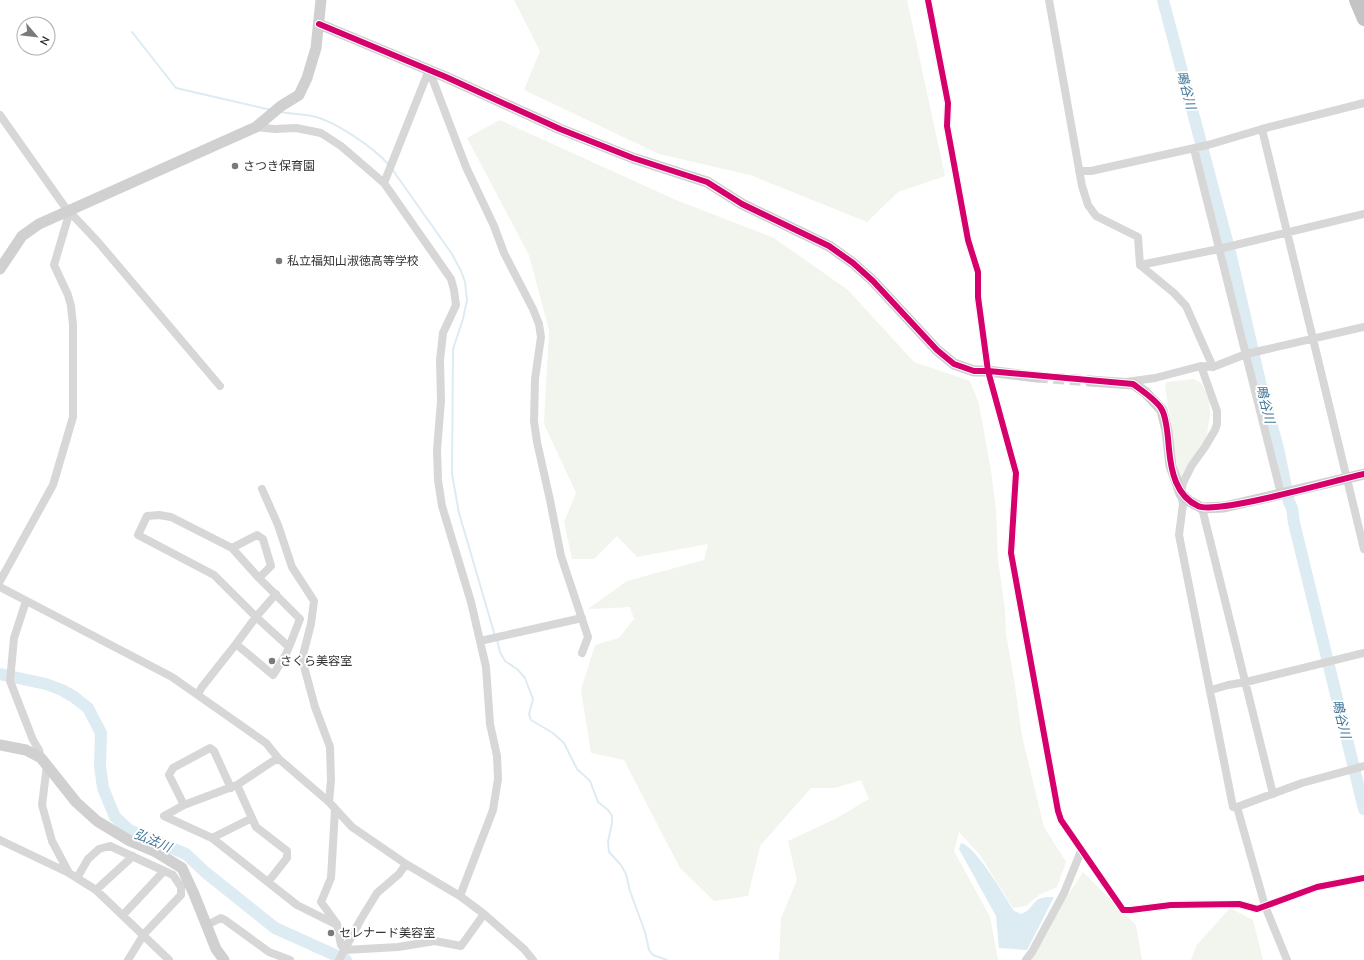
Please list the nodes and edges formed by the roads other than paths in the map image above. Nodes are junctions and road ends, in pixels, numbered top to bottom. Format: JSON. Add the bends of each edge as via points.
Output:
{"nodes":[{"id":1,"x":321,"y":0,"type":"edge"},
{"id":2,"x":928,"y":0,"type":"edge"},
{"id":3,"x":1049,"y":0,"type":"edge"},
{"id":4,"x":1356,"y":0,"type":"edge"},
{"id":5,"x":1364,"y":19,"type":"edge"},
{"id":6,"x":319,"y":24,"type":"junction"},
{"id":7,"x":429,"y":70,"type":"junction"},
{"id":8,"x":1364,"y":104,"type":"edge"},
{"id":9,"x":0,"y":115,"type":"edge"},
{"id":10,"x":256,"y":127,"type":"junction"},
{"id":11,"x":1262,"y":129,"type":"junction"},
{"id":12,"x":1194,"y":149,"type":"junction"},
{"id":13,"x":1079,"y":171,"type":"junction"},
{"id":14,"x":384,"y":183,"type":"junction"},
{"id":15,"x":70,"y":211,"type":"junction"},
{"id":16,"x":1364,"y":214,"type":"edge"},
{"id":17,"x":1287,"y":232,"type":"junction"},
{"id":18,"x":1219,"y":249,"type":"junction"},
{"id":19,"x":1140,"y":265,"type":"junction"},
{"id":20,"x":0,"y":269,"type":"edge"},
{"id":21,"x":1364,"y":326,"type":"edge"},
{"id":22,"x":1313,"y":339,"type":"junction"},
{"id":23,"x":1246,"y":354,"type":"junction"},
{"id":24,"x":1201,"y":366,"type":"junction"},
{"id":25,"x":1213,"y":367,"type":"junction"},
{"id":26,"x":988,"y":372,"type":"junction"},
{"id":27,"x":1037,"y":377,"type":"tunnel mouth"},
{"id":28,"x":1090,"y":381,"type":"tunnel mouth"},
{"id":29,"x":1119,"y":383,"type":"junction"},
{"id":30,"x":220,"y":386,"type":"dead end"},
{"id":31,"x":1364,"y":474,"type":"edge"},
{"id":32,"x":1347,"y":478,"type":"junction"},
{"id":33,"x":262,"y":489,"type":"dead end"},
{"id":34,"x":1287,"y":493,"type":"junction"},
{"id":35,"x":1181,"y":494,"type":"junction"},
{"id":36,"x":1202,"y":508,"type":"junction"},
{"id":37,"x":232,"y":548,"type":"junction"},
{"id":38,"x":1364,"y":549,"type":"edge"},
{"id":39,"x":259,"y":578,"type":"junction"},
{"id":40,"x":0,"y":581,"type":"edge"},
{"id":41,"x":0,"y":587,"type":"edge"},
{"id":42,"x":276,"y":594,"type":"junction"},
{"id":43,"x":26,"y":601,"type":"junction"},
{"id":44,"x":256,"y":617,"type":"junction"},
{"id":45,"x":582,"y":618,"type":"junction"},
{"id":46,"x":480,"y":641,"type":"junction"},
{"id":47,"x":236,"y":644,"type":"junction"},
{"id":48,"x":289,"y":647,"type":"junction"},
{"id":49,"x":582,"y":653,"type":"dead end"},
{"id":50,"x":1364,"y":653,"type":"edge"},
{"id":51,"x":1246,"y":682,"type":"junction"},
{"id":52,"x":1211,"y":690,"type":"junction"},
{"id":53,"x":198,"y":694,"type":"junction"},
{"id":54,"x":0,"y":745,"type":"edge"},
{"id":55,"x":279,"y":759,"type":"junction"},
{"id":56,"x":44,"y":761,"type":"junction"},
{"id":57,"x":1364,"y":766,"type":"edge"},
{"id":58,"x":234,"y":786,"type":"junction"},
{"id":59,"x":1273,"y":794,"type":"junction"},
{"id":60,"x":329,"y":802,"type":"junction"},
{"id":61,"x":184,"y":805,"type":"junction"},
{"id":62,"x":1237,"y":807,"type":"junction"},
{"id":63,"x":335,"y":810,"type":"junction"},
{"id":64,"x":252,"y":818,"type":"junction"},
{"id":65,"x":212,"y":838,"type":"junction"},
{"id":66,"x":0,"y":840,"type":"edge"},
{"id":67,"x":1081,"y":850,"type":"junction"},
{"id":68,"x":132,"y":856,"type":"junction"},
{"id":69,"x":406,"y":864,"type":"junction"},
{"id":70,"x":164,"y":871,"type":"junction"},
{"id":71,"x":69,"y":873,"type":"junction"},
{"id":72,"x":77,"y":878,"type":"junction"},
{"id":73,"x":1364,"y":878,"type":"edge"},
{"id":74,"x":268,"y":882,"type":"junction"},
{"id":75,"x":96,"y":890,"type":"junction"},
{"id":76,"x":460,"y":896,"type":"junction"},
{"id":77,"x":1171,"y":905,"type":"tunnel mouth"},
{"id":78,"x":1265,"y":906,"type":"junction"},
{"id":79,"x":1131,"y":910,"type":"tunnel mouth"},
{"id":80,"x":484,"y":914,"type":"junction"},
{"id":81,"x":122,"y":915,"type":"junction"},
{"id":82,"x":207,"y":925,"type":"junction"},
{"id":83,"x":337,"y":925,"type":"junction"},
{"id":84,"x":144,"y":934,"type":"junction"},
{"id":85,"x":342,"y":954,"type":"edge"},
{"id":86,"x":128,"y":960,"type":"edge"},
{"id":87,"x":170,"y":960,"type":"edge"},
{"id":88,"x":224,"y":960,"type":"edge"},
{"id":89,"x":290,"y":960,"type":"edge"},
{"id":90,"x":533,"y":960,"type":"edge"},
{"id":91,"x":1026,"y":960,"type":"edge"},
{"id":92,"x":1287,"y":960,"type":"edge"}],
"edges":[{"from":1,"to":6,"type":"street"},
{"from":2,"to":26,"type":"street","via":[[948,103],[947,126],[968,240],[978,272],[978,297]]},
{"from":3,"to":13,"type":"street"},
{"from":4,"to":5,"type":"highway"},
{"from":6,"to":7,"type":"street"},
{"from":6,"to":10,"type":"street","via":[[308,78],[299,95]]},
{"from":7,"to":14,"type":"street"},
{"from":7,"to":26,"type":"street","via":[[560,129],[633,158],[707,182],[742,204],[829,246],[873,281],[936,350],[954,364],[974,371]]},
{"from":7,"to":45,"type":"street","via":[[466,167],[539,324],[541,337],[535,379],[534,421],[537,442],[561,556]]},
{"from":8,"to":11,"type":"street"},
{"from":9,"to":15,"type":"street"},
{"from":10,"to":14,"type":"street","via":[[296,128],[321,133],[341,146]]},
{"from":10,"to":15,"type":"street"},
{"from":11,"to":12,"type":"street"},
{"from":11,"to":17,"type":"street"},
{"from":12,"to":13,"type":"street","via":[[1091,171]]},
{"from":12,"to":18,"type":"street"},
{"from":13,"to":19,"type":"street","via":[[1088,205],[1096,216],[1138,237]]},
{"from":14,"to":46,"type":"street","via":[[451,279],[454,290],[456,305],[443,333],[440,360],[438,480],[442,506]]},
{"from":15,"to":20,"type":"street","via":[[39,224],[22,236]]},
{"from":15,"to":30,"type":"street"},
{"from":15,"to":40,"type":"street","via":[[54,265],[71,306],[72,417],[53,485]]},
{"from":16,"to":17,"type":"street"},
{"from":17,"to":18,"type":"street"},
{"from":17,"to":22,"type":"street"},
{"from":18,"to":19,"type":"street"},
{"from":18,"to":23,"type":"street"},
{"from":19,"to":25,"type":"street","via":[[1186,306]]},
{"from":21,"to":22,"type":"street"},
{"from":22,"to":23,"type":"street"},
{"from":22,"to":32,"type":"street"},
{"from":23,"to":25,"type":"street"},
{"from":23,"to":34,"type":"street"},
{"from":24,"to":25,"type":"street"},
{"from":24,"to":29,"type":"street","via":[[1155,378]]},
{"from":24,"to":35,"type":"street","via":[[1217,410],[1217,424],[1192,465],[1183,483]]},
{"from":26,"to":27,"type":"street"},
{"from":26,"to":67,"type":"street","via":[[1016,474],[1011,553],[1058,811]]},
{"from":28,"to":29,"type":"street"},
{"from":29,"to":35,"type":"street","via":[[1133,384],[1145,392],[1162,410],[1171,466]]},
{"from":31,"to":32,"type":"street"},
{"from":32,"to":34,"type":"street"},
{"from":32,"to":38,"type":"street"},
{"from":33,"to":60,"type":"street","via":[[278,525],[292,567],[314,601],[302,659],[315,707],[330,747]]},
{"from":34,"to":36,"type":"street","via":[[1224,507]]},
{"from":35,"to":36,"type":"street"},
{"from":35,"to":52,"type":"street","via":[[1183,504],[1179,535]]},
{"from":36,"to":51,"type":"street"},
{"from":37,"to":39,"type":"street"},
{"from":37,"to":39,"type":"street","via":[[257,535],[263,539],[272,566]]},
{"from":37,"to":44,"type":"street","via":[[170,517],[147,516],[138,535],[214,575]]},
{"from":39,"to":42,"type":"street"},
{"from":41,"to":43,"type":"street"},
{"from":42,"to":44,"type":"street"},
{"from":42,"to":48,"type":"street","via":[[300,619]]},
{"from":43,"to":53,"type":"street","via":[[172,677]]},
{"from":43,"to":56,"type":"street","via":[[14,638],[10,681]]},
{"from":44,"to":47,"type":"street"},
{"from":44,"to":48,"type":"street"},
{"from":45,"to":46,"type":"street"},
{"from":45,"to":49,"type":"street","via":[[588,637]]},
{"from":46,"to":76,"type":"street","via":[[486,666],[490,724],[497,756],[498,779],[493,810]]},
{"from":47,"to":48,"type":"street","via":[[273,675]]},
{"from":47,"to":53,"type":"street"},
{"from":50,"to":51,"type":"street"},
{"from":51,"to":52,"type":"street"},
{"from":51,"to":59,"type":"street"},
{"from":52,"to":62,"type":"street","via":[[1233,807]]},
{"from":53,"to":55,"type":"street","via":[[266,743]]},
{"from":54,"to":56,"type":"street","via":[[26,750]]},
{"from":55,"to":58,"type":"street"},
{"from":55,"to":60,"type":"street"},
{"from":56,"to":71,"type":"street","via":[[42,805],[52,841]]},
{"from":56,"to":82,"type":"street","via":[[76,802],[97,821],[182,868]]},
{"from":57,"to":59,"type":"street"},
{"from":58,"to":61,"type":"street"},
{"from":58,"to":61,"type":"street","via":[[210,748],[173,768],[169,775]]},
{"from":58,"to":64,"type":"street"},
{"from":59,"to":62,"type":"street"},
{"from":60,"to":63,"type":"street"},
{"from":61,"to":65,"type":"street","via":[[164,816]]},
{"from":62,"to":78,"type":"street"},
{"from":63,"to":69,"type":"street","via":[[352,827]]},
{"from":63,"to":83,"type":"street","via":[[331,878],[321,902]]},
{"from":64,"to":65,"type":"street"},
{"from":64,"to":74,"type":"street","via":[[256,827],[287,851],[287,858]]},
{"from":65,"to":74,"type":"street"},
{"from":66,"to":71,"type":"street"},
{"from":67,"to":79,"type":"street","via":[[1123,910]]},
{"from":67,"to":91,"type":"street","via":[[1064,893]]},
{"from":68,"to":70,"type":"street"},
{"from":68,"to":72,"type":"street","via":[[110,846],[99,849],[88,859]]},
{"from":68,"to":75,"type":"street"},
{"from":69,"to":76,"type":"street"},
{"from":69,"to":85,"type":"street","via":[[378,893]]},
{"from":70,"to":81,"type":"street"},
{"from":70,"to":84,"type":"street","via":[[173,875],[181,887],[181,895]]},
{"from":71,"to":72,"type":"street"},
{"from":72,"to":75,"type":"street"},
{"from":73,"to":78,"type":"street","via":[[1317,887]]},
{"from":74,"to":83,"type":"street","via":[[297,905]]},
{"from":75,"to":81,"type":"street"},
{"from":76,"to":80,"type":"street"},
{"from":77,"to":78,"type":"street","via":[[1239,904],[1257,909]]},
{"from":78,"to":92,"type":"street"},
{"from":80,"to":85,"type":"street","via":[[461,946],[435,941]]},
{"from":80,"to":90,"type":"street"},
{"from":81,"to":84,"type":"street"},
{"from":82,"to":88,"type":"street","via":[[216,949]]},
{"from":82,"to":89,"type":"street","via":[[221,918],[269,952]]},
{"from":83,"to":85,"type":"street"},
{"from":84,"to":86,"type":"street"},
{"from":84,"to":87,"type":"street"}]}
